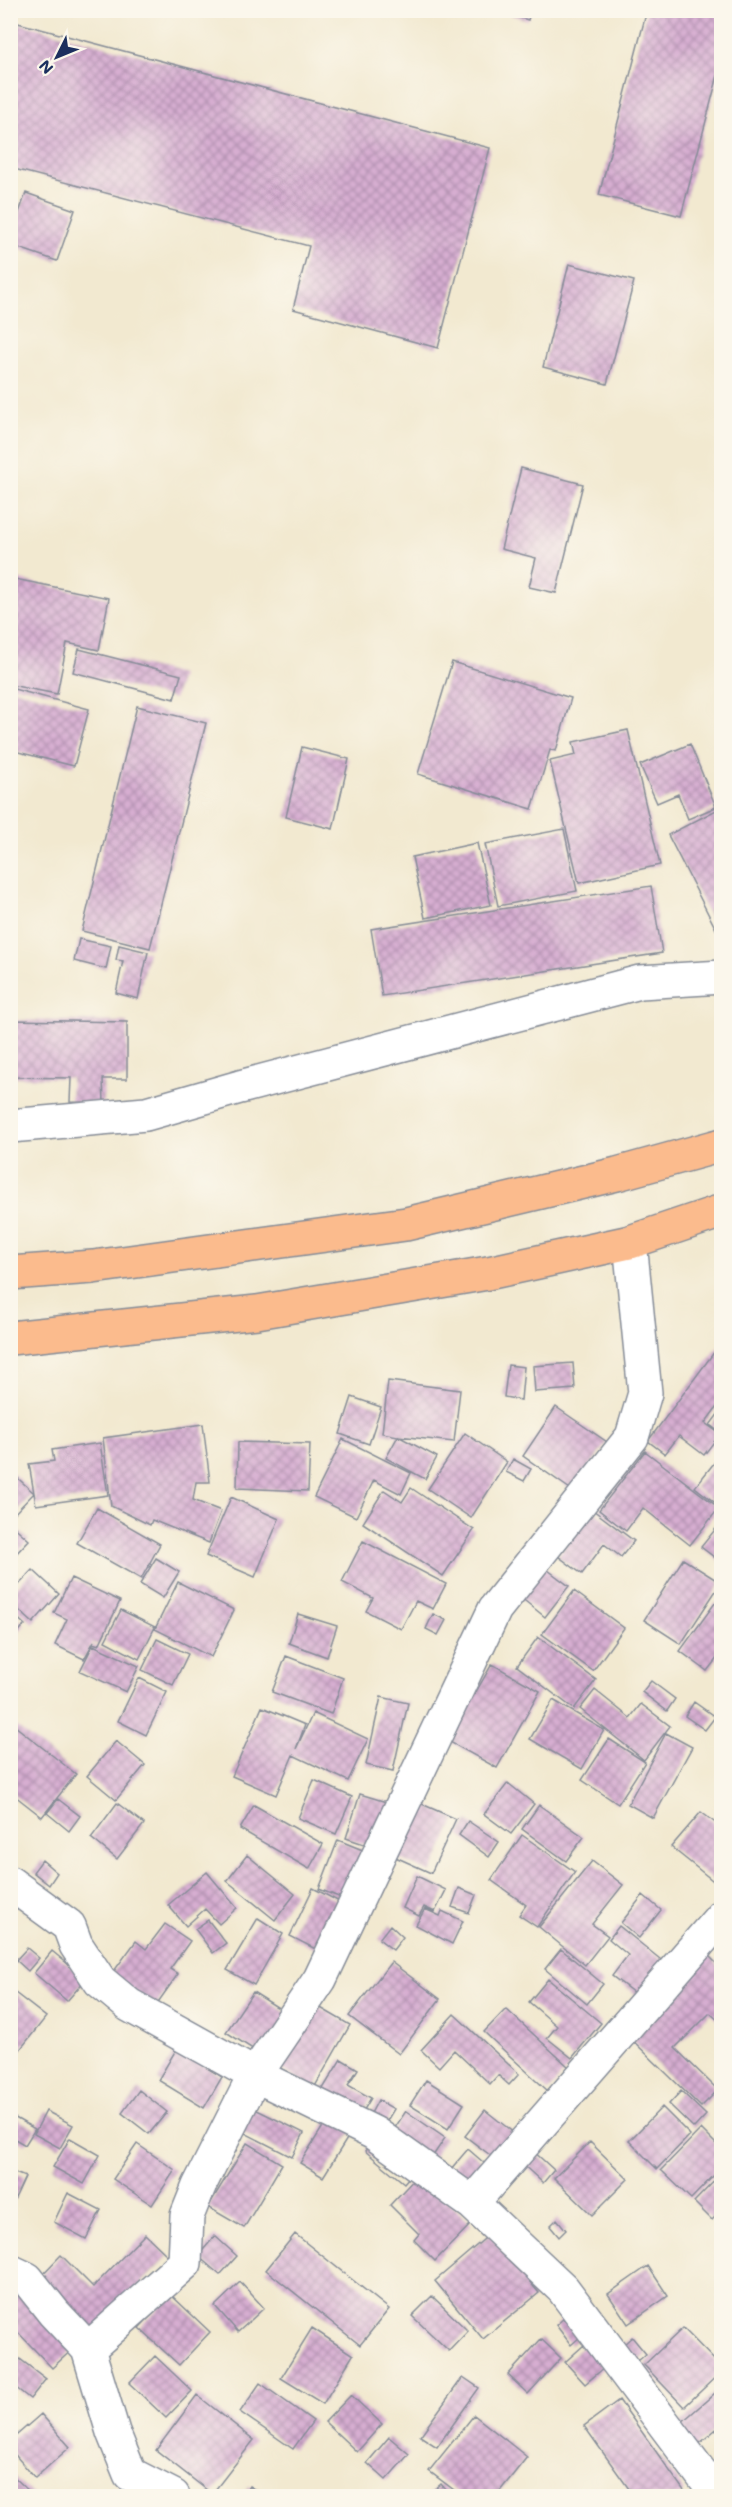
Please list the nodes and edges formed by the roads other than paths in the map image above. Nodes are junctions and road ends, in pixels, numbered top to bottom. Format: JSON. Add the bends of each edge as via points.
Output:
{"nodes":[{"id":1,"x":722,"y":977,"type":"edge"},
{"id":2,"x":10,"y":1126,"type":"edge"},
{"id":3,"x":722,"y":1145,"type":"edge"},
{"id":4,"x":722,"y":1211,"type":"edge"},
{"id":5,"x":630,"y":1242,"type":"junction"},
{"id":6,"x":10,"y":1273,"type":"edge"},
{"id":7,"x":10,"y":1338,"type":"edge"},
{"id":8,"x":10,"y":1883,"type":"edge"},
{"id":9,"x":722,"y":1916,"type":"edge"},
{"id":10,"x":255,"y":2075,"type":"junction"},
{"id":11,"x":472,"y":2203,"type":"junction"},
{"id":12,"x":10,"y":2271,"type":"edge"},
{"id":13,"x":88,"y":2349,"type":"junction"},
{"id":14,"x":174,"y":2496,"type":"edge"},
{"id":15,"x":718,"y":2496,"type":"edge"}],
"edges":[{"from":1,"to":2,"type":"street","via":[[640,982],[146,1114]]},
{"from":3,"to":6,"type":"main road","via":[[406,1224],[93,1267]]},
{"from":4,"to":5,"type":"main road"},
{"from":5,"to":7,"type":"main road","via":[[488,1273],[257,1312]]},
{"from":5,"to":10,"type":"street","via":[[645,1393],[632,1437],[495,1609],[320,1979]]},
{"from":8,"to":10,"type":"street","via":[[69,1926],[76,1945],[100,1981],[129,2005]]},
{"from":9,"to":11,"type":"street"},
{"from":10,"to":11,"type":"street","via":[[374,2133]]},
{"from":10,"to":13,"type":"street","via":[[187,2216],[185,2263]]},
{"from":11,"to":15,"type":"street","via":[[563,2289]]},
{"from":12,"to":13,"type":"street","via":[[27,2279]]},
{"from":13,"to":14,"type":"street","via":[[129,2474]]}]}
